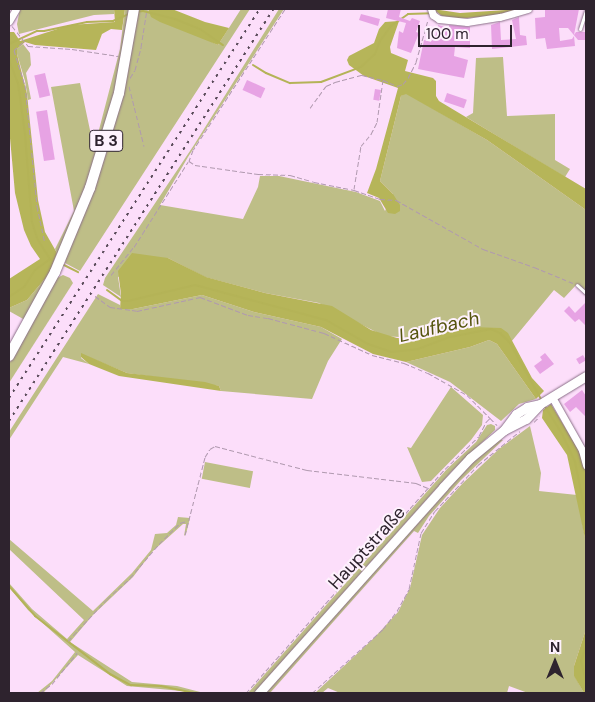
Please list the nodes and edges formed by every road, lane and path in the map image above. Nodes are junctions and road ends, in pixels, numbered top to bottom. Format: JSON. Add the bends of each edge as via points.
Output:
{"nodes":[{"id":1,"x":16,"y":9,"type":"edge"},
{"id":2,"x":147,"y":9,"type":"edge"},
{"id":3,"x":285,"y":9,"type":"edge"},
{"id":4,"x":528,"y":9,"type":"edge"},
{"id":5,"x":586,"y":10,"type":"edge"},
{"id":6,"x":432,"y":12,"type":"edge"},
{"id":7,"x":134,"y":14,"type":"edge"},
{"id":8,"x":9,"y":22,"type":"edge"},
{"id":9,"x":580,"y":29,"type":"dead end"},
{"id":10,"x":22,"y":41,"type":"junction"},
{"id":11,"x":119,"y":56,"type":"dead end"},
{"id":12,"x":130,"y":79,"type":"dead end"},
{"id":13,"x":383,"y":80,"type":"junction"},
{"id":14,"x":129,"y":85,"type":"dead end"},
{"id":15,"x":310,"y":108,"type":"dead end"},
{"id":16,"x":144,"y":146,"type":"dead end"},
{"id":17,"x":189,"y":161,"type":"junction"},
{"id":18,"x":354,"y":190,"type":"junction"},
{"id":19,"x":44,"y":240,"type":"dead end"},
{"id":20,"x":111,"y":275,"type":"dead end"},
{"id":21,"x":577,"y":285,"type":"joint"},
{"id":22,"x":586,"y":293,"type":"edge"},
{"id":23,"x":95,"y":296,"type":"dead end"},
{"id":24,"x":9,"y":356,"type":"edge"},
{"id":25,"x":586,"y":376,"type":"edge"},
{"id":26,"x":544,"y":402,"type":"junction"},
{"id":27,"x":490,"y":418,"type":"junction"},
{"id":28,"x":533,"y":423,"type":"dead end"},
{"id":29,"x":501,"y":428,"type":"junction"},
{"id":30,"x":522,"y":429,"type":"dead end"},
{"id":31,"x":586,"y":464,"type":"edge"},
{"id":32,"x":429,"y":488,"type":"junction"},
{"id":33,"x":188,"y":521,"type":"junction"},
{"id":34,"x":185,"y":535,"type":"dead end"},
{"id":35,"x":68,"y":641,"type":"dead end"},
{"id":36,"x":77,"y":653,"type":"dead end"},
{"id":37,"x":40,"y":693,"type":"edge"},
{"id":38,"x":246,"y":693,"type":"edge"},
{"id":39,"x":259,"y":693,"type":"edge"},
{"id":40,"x":312,"y":693,"type":"edge"}],
"edges":[{"from":1,"to":8,"type":"street"},
{"from":2,"to":12,"type":"path","via":[[135,70]]},
{"from":3,"to":17,"type":"path"},
{"from":4,"to":6,"type":"street","via":[[467,22],[451,22]]},
{"from":5,"to":9,"type":"lane"},
{"from":6,"to":13,"type":"path","via":[[408,78],[397,86]]},
{"from":7,"to":24,"type":"main road","number":"B 3","via":[[119,93],[90,188],[56,272]]},
{"from":8,"to":10,"type":"path"},
{"from":10,"to":11,"type":"path","via":[[28,46]]},
{"from":10,"to":19,"type":"path","via":[[14,50],[25,84],[37,206]]},
{"from":13,"to":15,"type":"path","via":[[362,75],[335,82],[326,86]]},
{"from":13,"to":18,"type":"path","via":[[376,122],[361,146]]},
{"from":14,"to":16,"type":"path"},
{"from":17,"to":18,"type":"path","via":[[195,165],[258,174],[290,175]]},
{"from":17,"to":20,"type":"path","via":[[134,247]]},
{"from":18,"to":21,"type":"path","via":[[380,200],[404,203],[483,250],[558,275]]},
{"from":21,"to":22,"type":"lane"},
{"from":23,"to":27,"type":"path","via":[[110,307],[137,311],[200,297],[248,315],[324,332],[372,355],[428,372],[467,395]]},
{"from":25,"to":26,"type":"street","name":"Hauptstraße"},
{"from":26,"to":28,"type":"path","via":[[540,417]]},
{"from":26,"to":29,"type":"street","name":"Hauptstraße","via":[[522,409]]},
{"from":26,"to":31,"type":"street","via":[[582,450]]},
{"from":27,"to":29,"type":"path"},
{"from":27,"to":32,"type":"path","via":[[479,436]]},
{"from":29,"to":39,"type":"street","name":"Hauptstraße","via":[[443,487]]},
{"from":30,"to":40,"type":"path","via":[[478,465],[435,511],[421,533],[409,589],[397,611],[383,628]]},
{"from":32,"to":33,"type":"path","via":[[416,483],[307,470],[215,446],[205,457]]},
{"from":32,"to":38,"type":"path"},
{"from":33,"to":34,"type":"path"},
{"from":33,"to":35,"type":"path","via":[[180,523]]},
{"from":36,"to":37,"type":"path","via":[[52,684]]}]}
